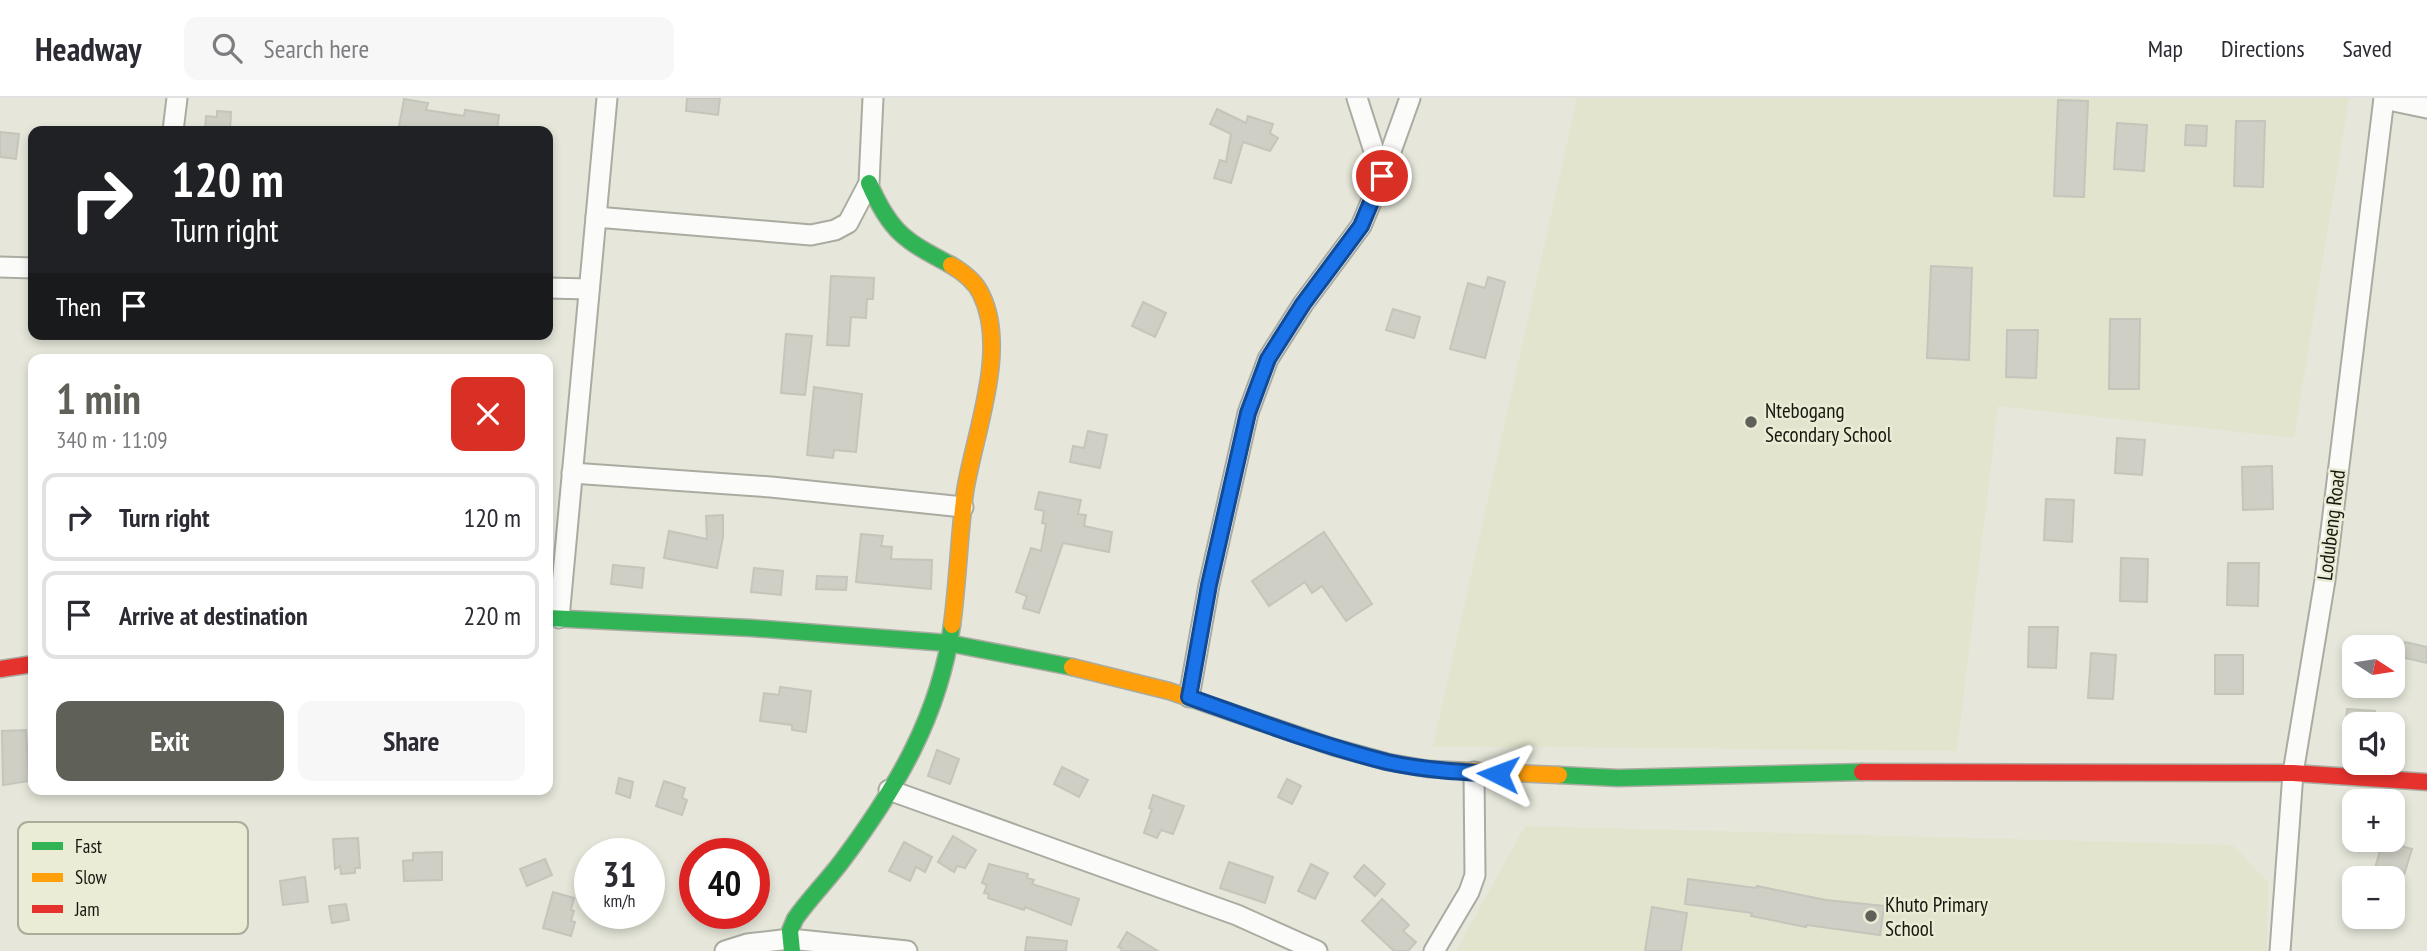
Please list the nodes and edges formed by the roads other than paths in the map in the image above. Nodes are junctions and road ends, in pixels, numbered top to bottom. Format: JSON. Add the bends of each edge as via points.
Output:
{"nodes":[{"id":1,"x":177,"y":98,"type":"edge"},
{"id":2,"x":607,"y":98,"type":"edge"},
{"id":3,"x":873,"y":98,"type":"edge"},
{"id":4,"x":1356,"y":98,"type":"edge"},
{"id":5,"x":1410,"y":98,"type":"edge"},
{"id":6,"x":2384,"y":99,"type":"edge"},
{"id":7,"x":2427,"y":108,"type":"edge"},
{"id":8,"x":174,"y":126,"type":"edge"},
{"id":9,"x":1382,"y":176,"type":"junction"},
{"id":10,"x":869,"y":183,"type":"junction"},
{"id":11,"x":596,"y":217,"type":"junction"},
{"id":12,"x":0,"y":267,"type":"edge"},
{"id":13,"x":28,"y":268,"type":"edge"},
{"id":14,"x":553,"y":288,"type":"edge"},
{"id":15,"x":589,"y":289,"type":"junction"},
{"id":16,"x":572,"y":473,"type":"junction"},
{"id":17,"x":963,"y":507,"type":"junction"},
{"id":18,"x":553,"y":618,"type":"edge"},
{"id":19,"x":948,"y":643,"type":"junction"},
{"id":20,"x":28,"y":665,"type":"edge"},
{"id":21,"x":0,"y":669,"type":"edge"},
{"id":22,"x":1189,"y":697,"type":"junction"},
{"id":23,"x":1474,"y":772,"type":"junction"},
{"id":24,"x":2293,"y":773,"type":"junction"},
{"id":25,"x":2427,"y":782,"type":"edge"},
{"id":26,"x":889,"y":790,"type":"junction"},
{"id":27,"x":791,"y":945,"type":"edge"},
{"id":28,"x":725,"y":951,"type":"edge"},
{"id":29,"x":907,"y":951,"type":"edge"},
{"id":30,"x":1317,"y":951,"type":"edge"},
{"id":31,"x":1434,"y":951,"type":"edge"},
{"id":32,"x":2280,"y":951,"type":"edge"}],
"edges":[{"from":1,"to":8,"type":"street"},
{"from":2,"to":11,"type":"street"},
{"from":3,"to":10,"type":"street"},
{"from":4,"to":9,"type":"street"},
{"from":5,"to":9,"type":"street"},
{"from":6,"to":7,"type":"street"},
{"from":6,"to":24,"type":"street","name":"Lodubeng Road","via":[[2325,580]]},
{"from":9,"to":22,"type":"street","via":[[1361,226],[1268,359],[1248,413]]},
{"from":10,"to":11,"type":"street","via":[[848,223],[810,235]]},
{"from":10,"to":17,"type":"street","via":[[882,212],[905,239],[957,266],[974,281],[985,301],[992,329],[992,365]]},
{"from":11,"to":15,"type":"street"},
{"from":12,"to":13,"type":"street"},
{"from":14,"to":15,"type":"street"},
{"from":15,"to":16,"type":"street"},
{"from":16,"to":17,"type":"street"},
{"from":16,"to":18,"type":"street"},
{"from":17,"to":19,"type":"street"},
{"from":18,"to":19,"type":"street"},
{"from":19,"to":22,"type":"street","via":[[1062,664]]},
{"from":19,"to":26,"type":"street","via":[[940,684],[921,735]]},
{"from":20,"to":21,"type":"street"},
{"from":22,"to":23,"type":"street","via":[[1388,762]]},
{"from":23,"to":24,"type":"street","via":[[1618,778],[1928,771]]},
{"from":23,"to":31,"type":"street","via":[[1475,875]]},
{"from":24,"to":25,"type":"street"},
{"from":24,"to":32,"type":"street","name":"Lodubeng Road"},
{"from":26,"to":27,"type":"street","via":[[796,919]]},
{"from":26,"to":30,"type":"street","via":[[1237,915]]},
{"from":27,"to":28,"type":"street","via":[[747,944]]},
{"from":27,"to":29,"type":"street"}]}
